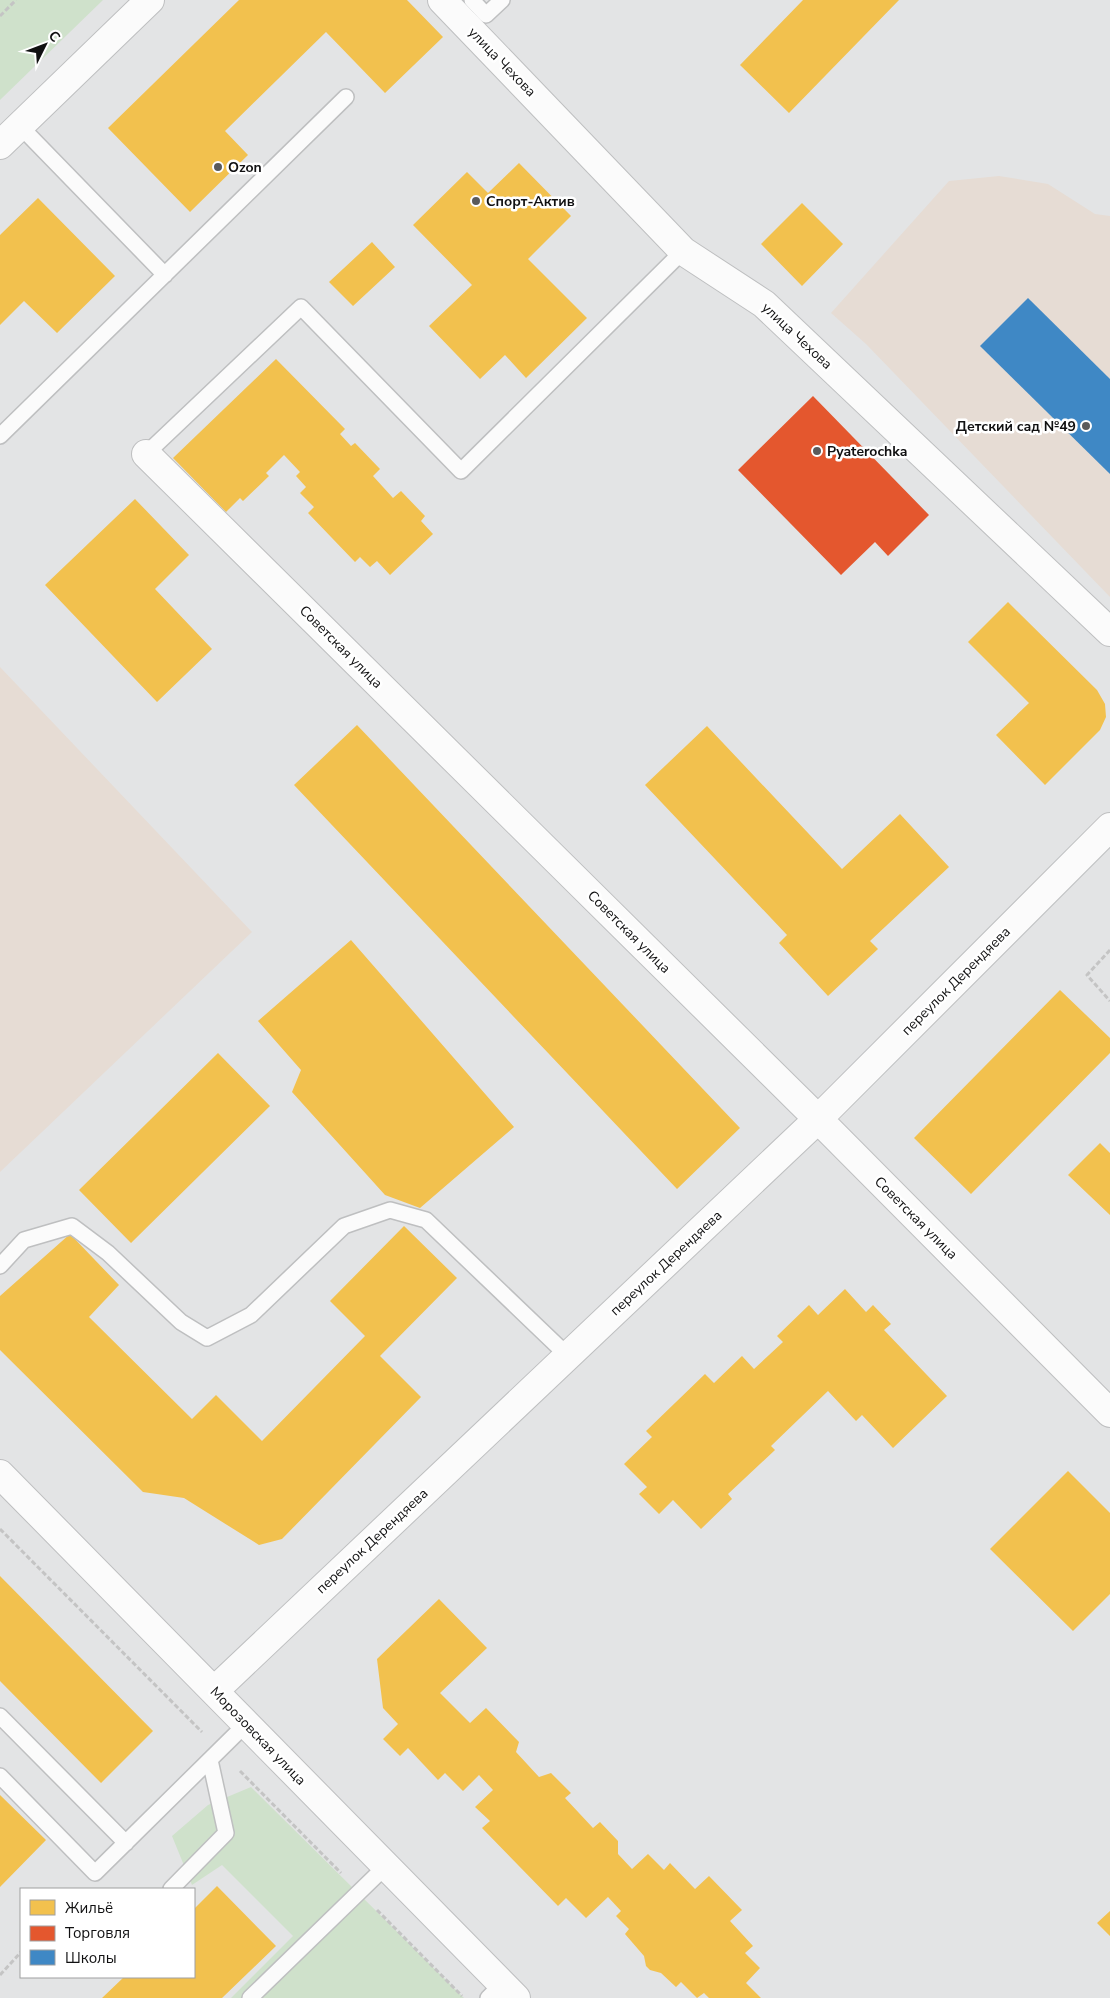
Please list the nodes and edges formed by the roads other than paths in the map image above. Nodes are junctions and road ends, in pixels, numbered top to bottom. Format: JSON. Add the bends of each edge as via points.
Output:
{"nodes":[{"id":1,"x":150,"y":0,"type":"edge"},
{"id":2,"x":442,"y":0,"type":"edge"},
{"id":3,"x":472,"y":0,"type":"edge"},
{"id":4,"x":502,"y":0,"type":"edge"},
{"id":5,"x":346,"y":97,"type":"dead end"},
{"id":6,"x":20,"y":126,"type":"junction"},
{"id":7,"x":0,"y":146,"type":"edge"},
{"id":8,"x":683,"y":251,"type":"junction"},
{"id":9,"x":165,"y":275,"type":"junction"},
{"id":10,"x":0,"y":436,"type":"edge"},
{"id":11,"x":146,"y":454,"type":"joint"},
{"id":12,"x":1110,"y":632,"type":"edge"},
{"id":13,"x":1110,"y":827,"type":"edge"},
{"id":14,"x":818,"y":1119,"type":"junction"},
{"id":15,"x":0,"y":1266,"type":"edge"},
{"id":16,"x":568,"y":1356,"type":"junction"},
{"id":17,"x":1110,"y":1413,"type":"edge"},
{"id":18,"x":0,"y":1474,"type":"edge"},
{"id":19,"x":214,"y":1691,"type":"junction"},
{"id":20,"x":0,"y":1716,"type":"edge"},
{"id":21,"x":246,"y":1724,"type":"junction"},
{"id":22,"x":210,"y":1760,"type":"junction"},
{"id":23,"x":0,"y":1776,"type":"edge"},
{"id":24,"x":126,"y":1843,"type":"junction"},
{"id":25,"x":386,"y":1866,"type":"junction"},
{"id":26,"x":171,"y":1888,"type":"edge"},
{"id":27,"x":502,"y":1993,"type":"edge"},
{"id":28,"x":250,"y":1998,"type":"edge"}],
"edges":[{"from":1,"to":6,"type":"street"},
{"from":2,"to":8,"type":"street","name":"улица Чехова"},
{"from":3,"to":4,"type":"lane","via":[[486,15]]},
{"from":5,"to":9,"type":"lane"},
{"from":6,"to":7,"type":"street"},
{"from":6,"to":9,"type":"lane"},
{"from":8,"to":11,"type":"lane","via":[[462,471],[301,307]]},
{"from":8,"to":12,"type":"street","name":"улица Чехова","via":[[764,304]]},
{"from":9,"to":10,"type":"lane"},
{"from":11,"to":14,"type":"street","name":"Советская улица"},
{"from":13,"to":14,"type":"street","name":"переулок Дерендяева"},
{"from":14,"to":16,"type":"street","name":"переулок Дерендяева"},
{"from":14,"to":17,"type":"street","name":"Советская улица"},
{"from":15,"to":16,"type":"lane","via":[[24,1240],[72,1226],[108,1253],[181,1322],[207,1338],[251,1315],[344,1226],[390,1210],[426,1220]]},
{"from":16,"to":19,"type":"street","name":"переулок Дерендяева"},
{"from":18,"to":19,"type":"street","name":"Морозовская улица"},
{"from":19,"to":21,"type":"street","name":"Морозовская улица"},
{"from":20,"to":24,"type":"lane"},
{"from":21,"to":22,"type":"lane"},
{"from":21,"to":25,"type":"street","name":"Морозовская улица"},
{"from":22,"to":24,"type":"lane"},
{"from":22,"to":26,"type":"lane","via":[[226,1833]]},
{"from":23,"to":24,"type":"lane","via":[[96,1873]]},
{"from":25,"to":27,"type":"street","name":"Морозовская улица"},
{"from":25,"to":28,"type":"lane"}]}
